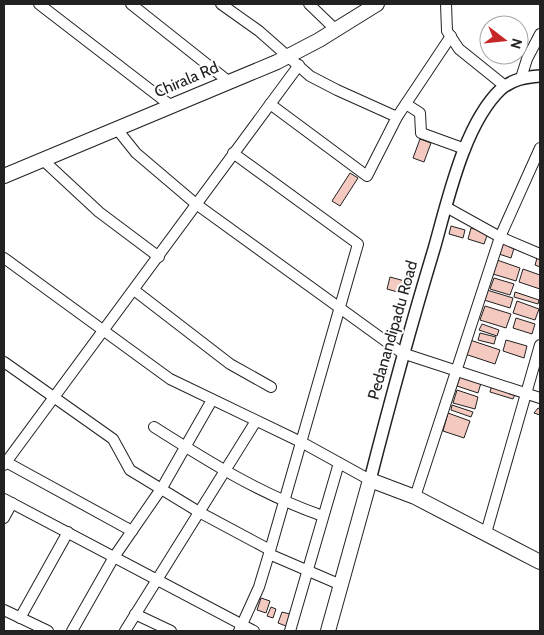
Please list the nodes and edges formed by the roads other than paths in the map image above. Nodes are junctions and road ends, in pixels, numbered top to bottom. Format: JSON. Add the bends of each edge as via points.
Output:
{"nodes":[{"id":1,"x":40,"y":4,"type":"edge"},
{"id":2,"x":131,"y":4,"type":"edge"},
{"id":3,"x":221,"y":4,"type":"edge"},
{"id":4,"x":309,"y":4,"type":"edge"},
{"id":5,"x":377,"y":4,"type":"edge"},
{"id":6,"x":446,"y":4,"type":"edge"},
{"id":7,"x":336,"y":30,"type":"junction"},
{"id":8,"x":540,"y":34,"type":"edge"},
{"id":9,"x":451,"y":36,"type":"junction"},
{"id":10,"x":294,"y":60,"type":"junction"},
{"id":11,"x":540,"y":76,"type":"edge"},
{"id":12,"x":521,"y":78,"type":"junction"},
{"id":13,"x":228,"y":81,"type":"junction"},
{"id":14,"x":505,"y":86,"type":"junction"},
{"id":15,"x":270,"y":104,"type":"junction"},
{"id":16,"x":406,"y":104,"type":"junction"},
{"id":17,"x":170,"y":105,"type":"junction"},
{"id":18,"x":397,"y":117,"type":"junction"},
{"id":19,"x":116,"y":128,"type":"junction"},
{"id":20,"x":465,"y":148,"type":"junction"},
{"id":21,"x":540,"y":148,"type":"edge"},
{"id":22,"x":233,"y":153,"type":"junction"},
{"id":23,"x":43,"y":160,"type":"junction"},
{"id":24,"x":6,"y":172,"type":"edge"},
{"id":25,"x":196,"y":204,"type":"junction"},
{"id":26,"x":446,"y":208,"type":"junction"},
{"id":27,"x":500,"y":237,"type":"junction"},
{"id":28,"x":540,"y":254,"type":"edge"},
{"id":29,"x":158,"y":257,"type":"junction"},
{"id":30,"x":4,"y":258,"type":"edge"},
{"id":31,"x":134,"y":290,"type":"junction"},
{"id":32,"x":340,"y":308,"type":"junction"},
{"id":33,"x":104,"y":330,"type":"junction"},
{"id":34,"x":540,"y":345,"type":"edge"},
{"id":35,"x":402,"y":353,"type":"junction"},
{"id":36,"x":4,"y":362,"type":"edge"},
{"id":37,"x":456,"y":372,"type":"junction"},
{"id":38,"x":271,"y":387,"type":"dead end"},
{"id":39,"x":526,"y":393,"type":"junction"},
{"id":40,"x":54,"y":398,"type":"junction"},
{"id":41,"x":540,"y":398,"type":"edge"},
{"id":42,"x":212,"y":400,"type":"junction"},
{"id":43,"x":256,"y":421,"type":"junction"},
{"id":44,"x":154,"y":427,"type":"dead end"},
{"id":45,"x":303,"y":443,"type":"junction"},
{"id":46,"x":185,"y":447,"type":"junction"},
{"id":47,"x":338,"y":463,"type":"junction"},
{"id":48,"x":5,"y":464,"type":"edge"},
{"id":49,"x":224,"y":472,"type":"junction"},
{"id":50,"x":370,"y":480,"type":"junction"},
{"id":51,"x":160,"y":489,"type":"junction"},
{"id":52,"x":415,"y":497,"type":"junction"},
{"id":53,"x":8,"y":501,"type":"edge"},
{"id":54,"x":285,"y":503,"type":"junction"},
{"id":55,"x":199,"y":512,"type":"junction"},
{"id":56,"x":323,"y":516,"type":"junction"},
{"id":57,"x":4,"y":518,"type":"edge"},
{"id":58,"x":132,"y":531,"type":"junction"},
{"id":59,"x":68,"y":532,"type":"junction"},
{"id":60,"x":486,"y":534,"type":"junction"},
{"id":61,"x":270,"y":552,"type":"junction"},
{"id":62,"x":114,"y":557,"type":"junction"},
{"id":63,"x":540,"y":562,"type":"edge"},
{"id":64,"x":307,"y":571,"type":"junction"},
{"id":65,"x":156,"y":579,"type":"junction"},
{"id":66,"x":341,"y":585,"type":"junction"},
{"id":67,"x":4,"y":610,"type":"edge"},
{"id":68,"x":135,"y":614,"type":"junction"},
{"id":69,"x":20,"y":618,"type":"junction"},
{"id":70,"x":241,"y":628,"type":"edge"},
{"id":71,"x":48,"y":631,"type":"edge"},
{"id":72,"x":72,"y":631,"type":"edge"},
{"id":73,"x":125,"y":631,"type":"edge"},
{"id":74,"x":171,"y":631,"type":"edge"},
{"id":75,"x":254,"y":631,"type":"edge"},
{"id":76,"x":290,"y":631,"type":"edge"},
{"id":77,"x":328,"y":631,"type":"edge"}],
"edges":[{"from":1,"to":17,"type":"street"},
{"from":2,"to":13,"type":"street"},
{"from":3,"to":10,"type":"street"},
{"from":4,"to":7,"type":"street"},
{"from":5,"to":7,"type":"main road","name":"Chirala Rd"},
{"from":6,"to":9,"type":"street","via":[[447,31]]},
{"from":7,"to":10,"type":"main road","name":"Chirala Rd"},
{"from":8,"to":12,"type":"street"},
{"from":9,"to":14,"type":"street","via":[[459,49]]},
{"from":9,"to":16,"type":"street"},
{"from":10,"to":13,"type":"main road","name":"Chirala Rd"},
{"from":10,"to":15,"type":"street"},
{"from":10,"to":18,"type":"street","via":[[310,76]]},
{"from":11,"to":12,"type":"street","name":"Pedanandipadu Road"},
{"from":12,"to":14,"type":"street","name":"Pedanandipadu Road"},
{"from":13,"to":17,"type":"main road","name":"Chirala Rd"},
{"from":14,"to":20,"type":"street","name":"Pedanandipadu Road","via":[[485,109]]},
{"from":15,"to":18,"type":"street","via":[[367,176]]},
{"from":15,"to":22,"type":"street"},
{"from":16,"to":18,"type":"street"},
{"from":16,"to":20,"type":"street","via":[[420,113],[420,130],[424,135]]},
{"from":17,"to":19,"type":"main road","name":"Chirala Rd"},
{"from":19,"to":23,"type":"main road","name":"Chirala Rd"},
{"from":19,"to":25,"type":"street","via":[[136,153]]},
{"from":20,"to":26,"type":"street","name":"Pedanandipadu Road"},
{"from":21,"to":27,"type":"street"},
{"from":22,"to":25,"type":"street"},
{"from":22,"to":32,"type":"street","via":[[358,244]]},
{"from":23,"to":24,"type":"main road","name":"Chirala Rd"},
{"from":23,"to":29,"type":"street","via":[[99,212]]},
{"from":25,"to":29,"type":"street"},
{"from":25,"to":32,"type":"street"},
{"from":26,"to":27,"type":"street"},
{"from":26,"to":35,"type":"street","name":"Pedanandipadu Road"},
{"from":27,"to":28,"type":"street"},
{"from":27,"to":37,"type":"street"},
{"from":29,"to":31,"type":"street"},
{"from":30,"to":33,"type":"street"},
{"from":31,"to":33,"type":"street"},
{"from":31,"to":38,"type":"street","via":[[230,364]]},
{"from":32,"to":35,"type":"street"},
{"from":32,"to":45,"type":"street"},
{"from":33,"to":40,"type":"street"},
{"from":33,"to":42,"type":"street","via":[[170,379]]},
{"from":34,"to":39,"type":"street"},
{"from":35,"to":37,"type":"street"},
{"from":35,"to":50,"type":"street","name":"Pedanandipadu Road"},
{"from":36,"to":40,"type":"street"},
{"from":37,"to":39,"type":"street"},
{"from":37,"to":52,"type":"street"},
{"from":39,"to":41,"type":"street"},
{"from":39,"to":60,"type":"street"},
{"from":40,"to":48,"type":"street"},
{"from":40,"to":51,"type":"street","via":[[113,439],[130,470]]},
{"from":42,"to":43,"type":"street"},
{"from":42,"to":46,"type":"street"},
{"from":43,"to":45,"type":"street"},
{"from":43,"to":49,"type":"street"},
{"from":44,"to":46,"type":"street"},
{"from":45,"to":47,"type":"street"},
{"from":45,"to":54,"type":"street"},
{"from":46,"to":49,"type":"street"},
{"from":46,"to":51,"type":"street"},
{"from":47,"to":50,"type":"street"},
{"from":47,"to":56,"type":"street"},
{"from":48,"to":58,"type":"street"},
{"from":49,"to":54,"type":"street"},
{"from":49,"to":55,"type":"street"},
{"from":50,"to":52,"type":"main road"},
{"from":50,"to":66,"type":"main road","name":"Pedanandipadu Road"},
{"from":51,"to":55,"type":"street"},
{"from":51,"to":58,"type":"street"},
{"from":52,"to":60,"type":"main road"},
{"from":53,"to":57,"type":"street"},
{"from":53,"to":59,"type":"street"},
{"from":54,"to":56,"type":"street"},
{"from":54,"to":61,"type":"street"},
{"from":55,"to":61,"type":"street"},
{"from":55,"to":65,"type":"street"},
{"from":56,"to":64,"type":"street"},
{"from":58,"to":62,"type":"street"},
{"from":59,"to":62,"type":"street"},
{"from":59,"to":69,"type":"street"},
{"from":60,"to":63,"type":"main road"},
{"from":61,"to":64,"type":"street"},
{"from":61,"to":70,"type":"street"},
{"from":62,"to":65,"type":"street"},
{"from":62,"to":72,"type":"street"},
{"from":64,"to":66,"type":"street"},
{"from":64,"to":76,"type":"street"},
{"from":65,"to":68,"type":"street"},
{"from":65,"to":70,"type":"street"},
{"from":66,"to":77,"type":"main road","name":"Pedanandipadu Road"},
{"from":67,"to":69,"type":"street"},
{"from":68,"to":73,"type":"street"},
{"from":68,"to":74,"type":"street"},
{"from":69,"to":71,"type":"street"},
{"from":70,"to":75,"type":"street"}]}
